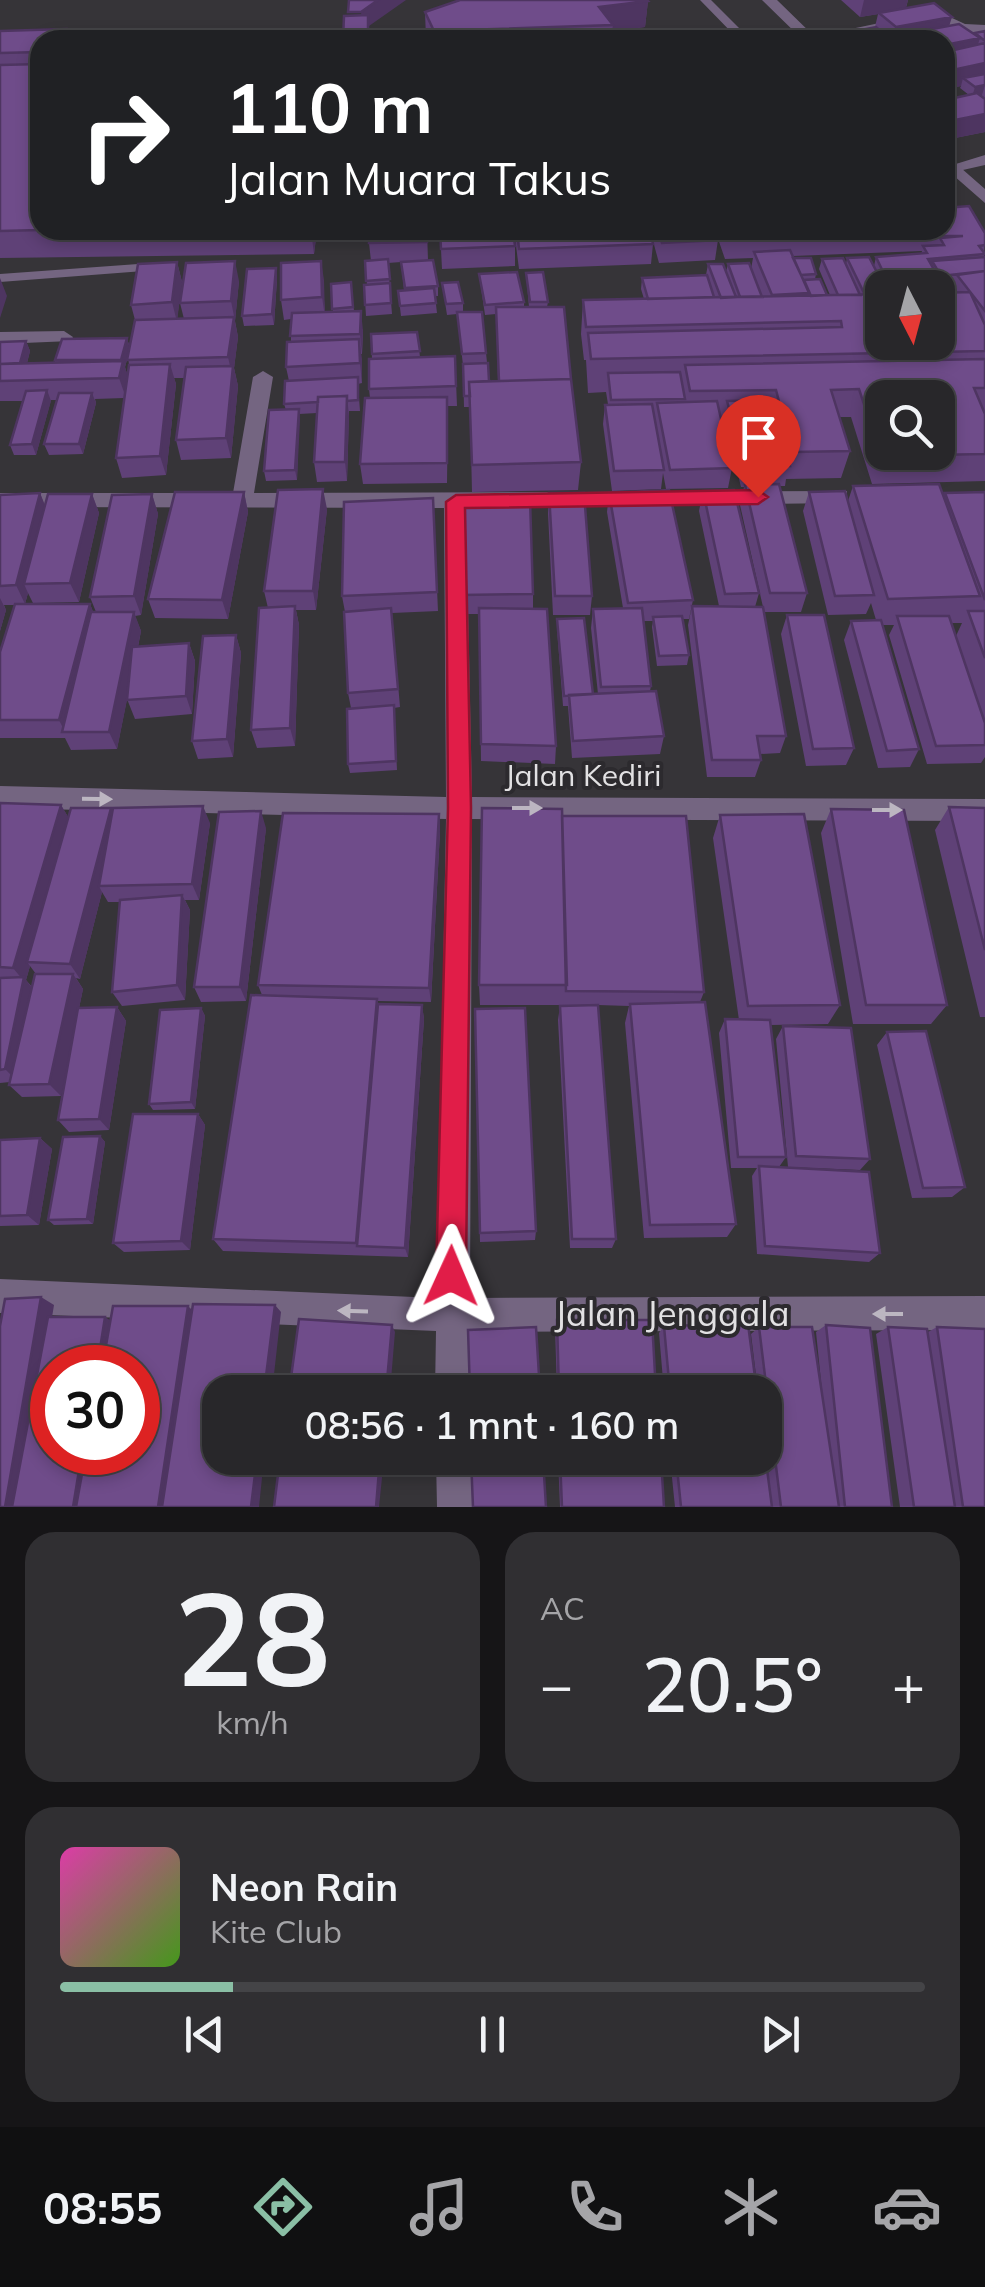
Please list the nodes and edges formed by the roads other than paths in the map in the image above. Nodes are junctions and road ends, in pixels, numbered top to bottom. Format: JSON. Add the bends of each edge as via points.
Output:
{"nodes":[{"id":1,"x":705,"y":0,"type":"edge"},
{"id":2,"x":770,"y":0,"type":"edge"},
{"id":3,"x":916,"y":0,"type":"edge"},
{"id":4,"x":937,"y":15,"type":"junction"},
{"id":5,"x":985,"y":29,"type":"edge"},
{"id":6,"x":735,"y":30,"type":"edge"},
{"id":7,"x":800,"y":30,"type":"edge"},
{"id":8,"x":861,"y":30,"type":"edge"},
{"id":9,"x":985,"y":160,"type":"edge"},
{"id":10,"x":955,"y":163,"type":"edge"},
{"id":11,"x":955,"y":168,"type":"edge"},
{"id":12,"x":985,"y":198,"type":"edge"},
{"id":13,"x":152,"y":267,"type":"edge"},
{"id":14,"x":0,"y":278,"type":"edge"},
{"id":15,"x":64,"y":337,"type":"edge"},
{"id":16,"x":0,"y":338,"type":"edge"},
{"id":17,"x":263,"y":377,"type":"dead end"},
{"id":18,"x":867,"y":496,"type":"edge"},
{"id":19,"x":0,"y":500,"type":"edge"},
{"id":20,"x":242,"y":500,"type":"junction"},
{"id":21,"x":456,"y":502,"type":"junction"},
{"id":22,"x":0,"y":797,"type":"edge"},
{"id":23,"x":459,"y":808,"type":"junction"},
{"id":24,"x":985,"y":810,"type":"edge"},
{"id":25,"x":0,"y":1296,"type":"edge"},
{"id":26,"x":985,"y":1314,"type":"edge"},
{"id":27,"x":450,"y":1315,"type":"junction"},
{"id":28,"x":452,"y":1375,"type":"edge"},
{"id":29,"x":454,"y":1475,"type":"edge"},
{"id":30,"x":455,"y":1507,"type":"edge"}],
"edges":[{"from":1,"to":6,"type":"lane"},
{"from":2,"to":7,"type":"street"},
{"from":3,"to":4,"type":"street"},
{"from":4,"to":5,"type":"street","via":[[962,28]]},
{"from":4,"to":8,"type":"street"},
{"from":9,"to":10,"type":"street"},
{"from":11,"to":12,"type":"street"},
{"from":13,"to":14,"type":"lane"},
{"from":15,"to":16,"type":"street"},
{"from":17,"to":20,"type":"street"},
{"from":18,"to":21,"type":"street"},
{"from":19,"to":20,"type":"street"},
{"from":20,"to":21,"type":"street"},
{"from":21,"to":23,"type":"street"},
{"from":22,"to":23,"type":"street","name":"Jalan Kediri","one_way":true},
{"from":23,"to":24,"type":"street","name":"Jalan Kediri","one_way":true},
{"from":23,"to":27,"type":"street"},
{"from":27,"to":25,"type":"street","name":"Jalan Jenggala","one_way":true},
{"from":26,"to":27,"type":"street","name":"Jalan Jenggala","one_way":true},
{"from":27,"to":28,"type":"street"},
{"from":29,"to":30,"type":"street"}]}
